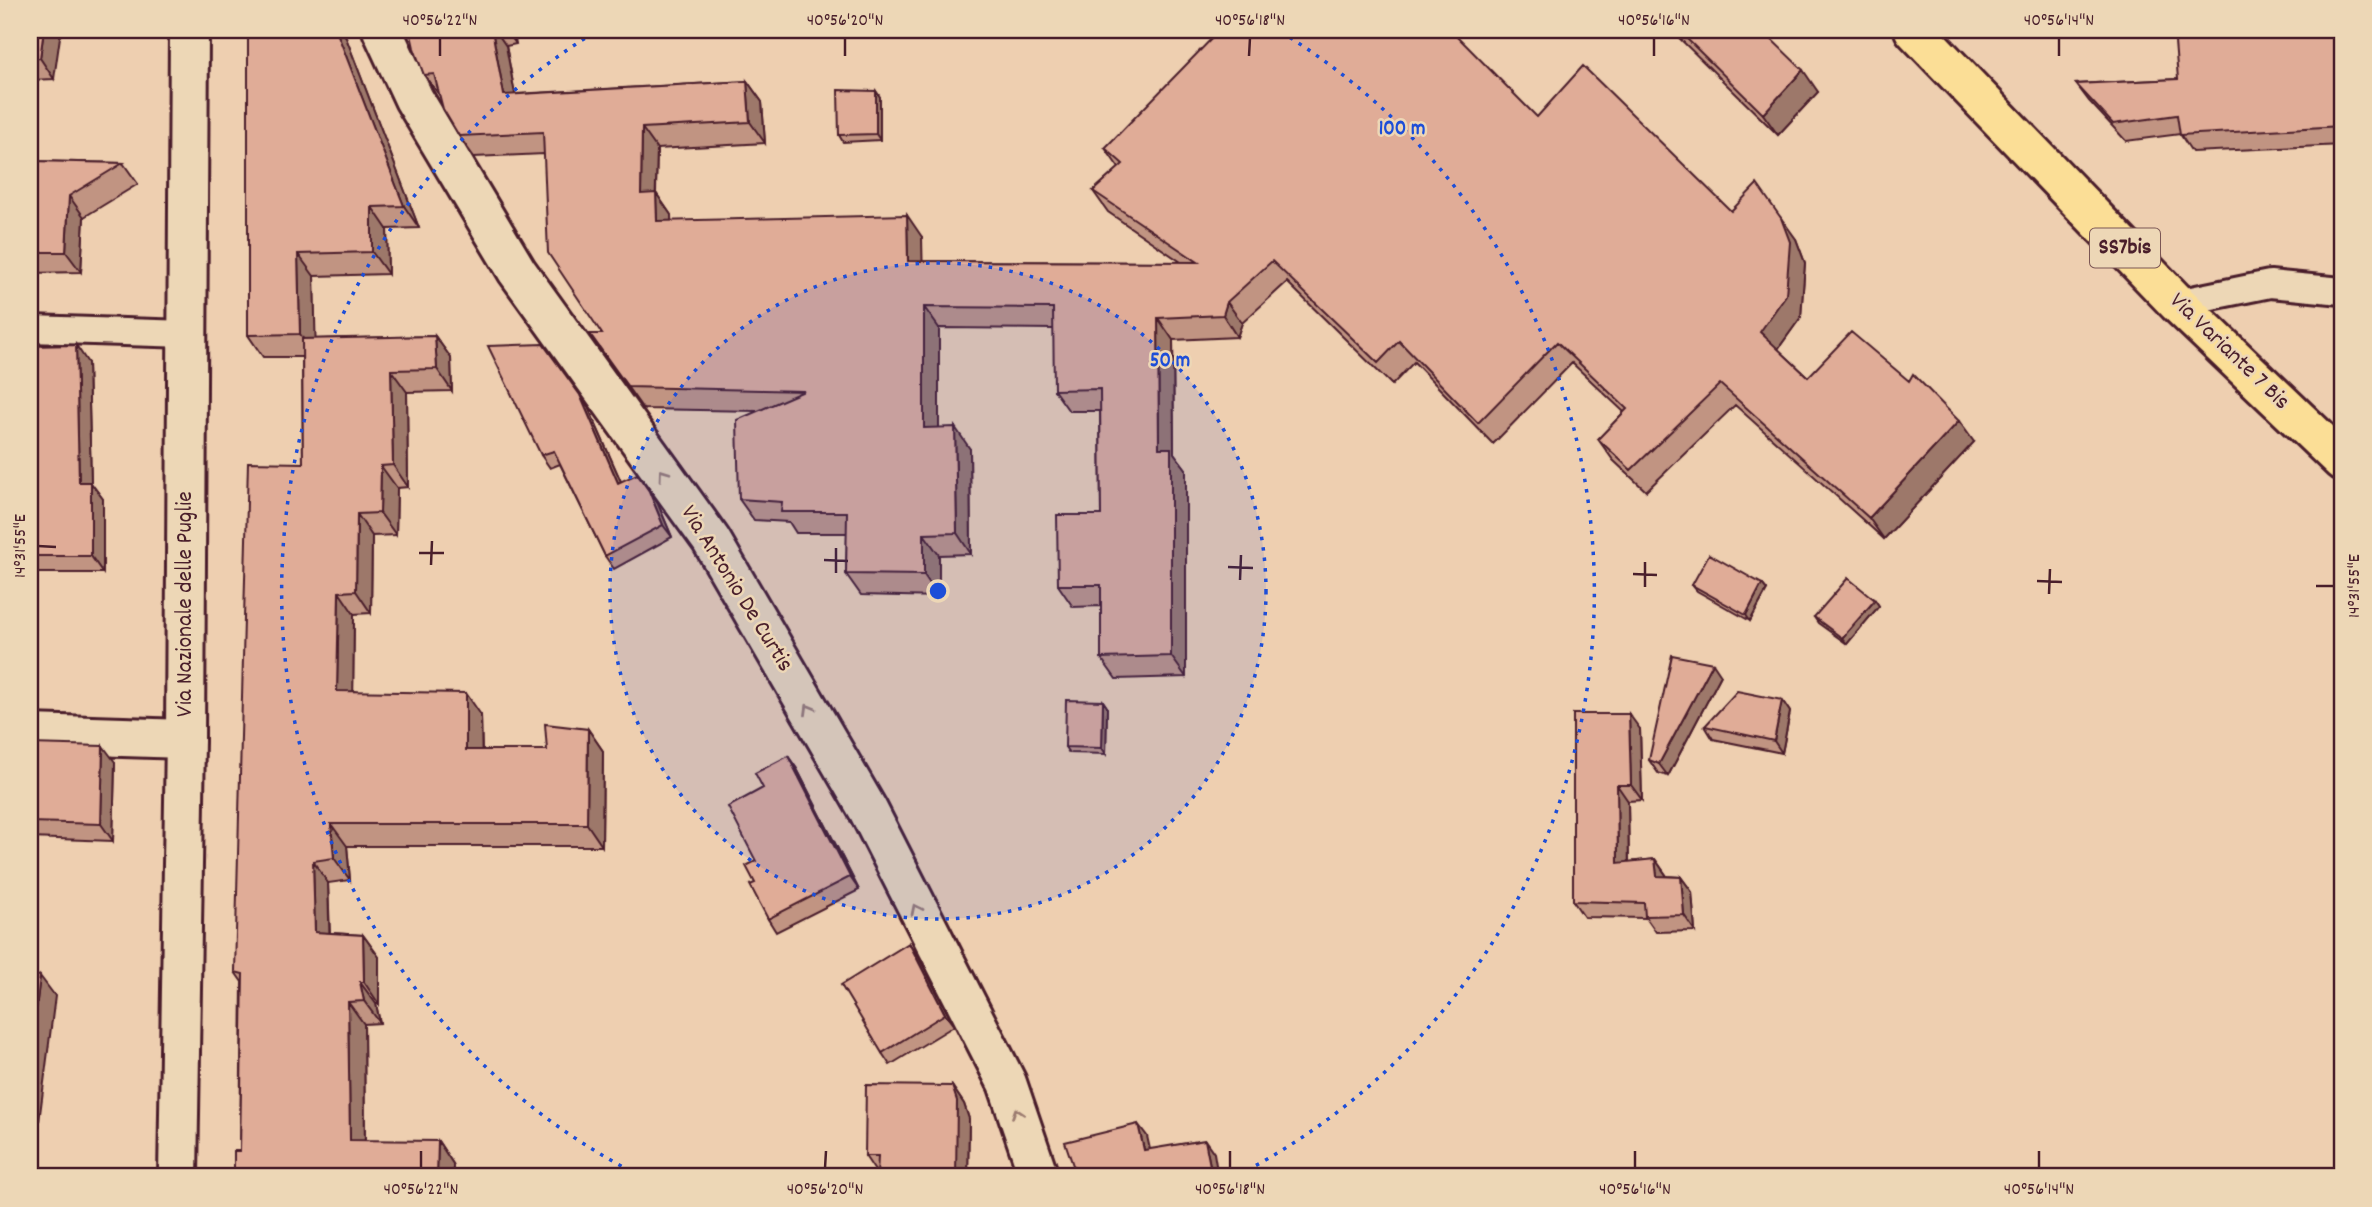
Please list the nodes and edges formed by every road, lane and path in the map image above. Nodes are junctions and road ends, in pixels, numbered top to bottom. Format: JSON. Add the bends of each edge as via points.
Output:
{"nodes":[{"id":1,"x":189,"y":30,"type":"edge"},
{"id":2,"x":382,"y":30,"type":"edge"},
{"id":3,"x":1914,"y":30,"type":"edge"},
{"id":4,"x":2342,"y":291,"type":"edge"},
{"id":5,"x":2178,"y":303,"type":"junction"},
{"id":6,"x":30,"y":329,"type":"edge"},
{"id":7,"x":188,"y":334,"type":"junction"},
{"id":8,"x":2342,"y":461,"type":"edge"},
{"id":9,"x":30,"y":734,"type":"edge"},
{"id":10,"x":185,"y":739,"type":"junction"},
{"id":11,"x":178,"y":1177,"type":"edge"},
{"id":12,"x":1039,"y":1177,"type":"edge"}],
"edges":[{"from":1,"to":7,"type":"street","name":"Via Nazionale delle Puglie"},
{"from":12,"to":2,"type":"street","name":"Via Antonio De Curtis","one_way":true,"via":[[1007,1083],[868,810],[711,540],[517,271],[414,99]]},
{"from":3,"to":5,"type":"main road","name":"Via Variante 7 Bis","number":"SS7bis"},
{"from":4,"to":5,"type":"lane","via":[[2270,284]]},
{"from":5,"to":8,"type":"main road","name":"Via Variante 7 Bis","number":"SS7bis"},
{"from":6,"to":7,"type":"lane"},
{"from":7,"to":10,"type":"street","name":"Via Nazionale delle Puglie"},
{"from":9,"to":10,"type":"street"},
{"from":10,"to":11,"type":"street","name":"Via Nazionale delle Puglie"}]}
